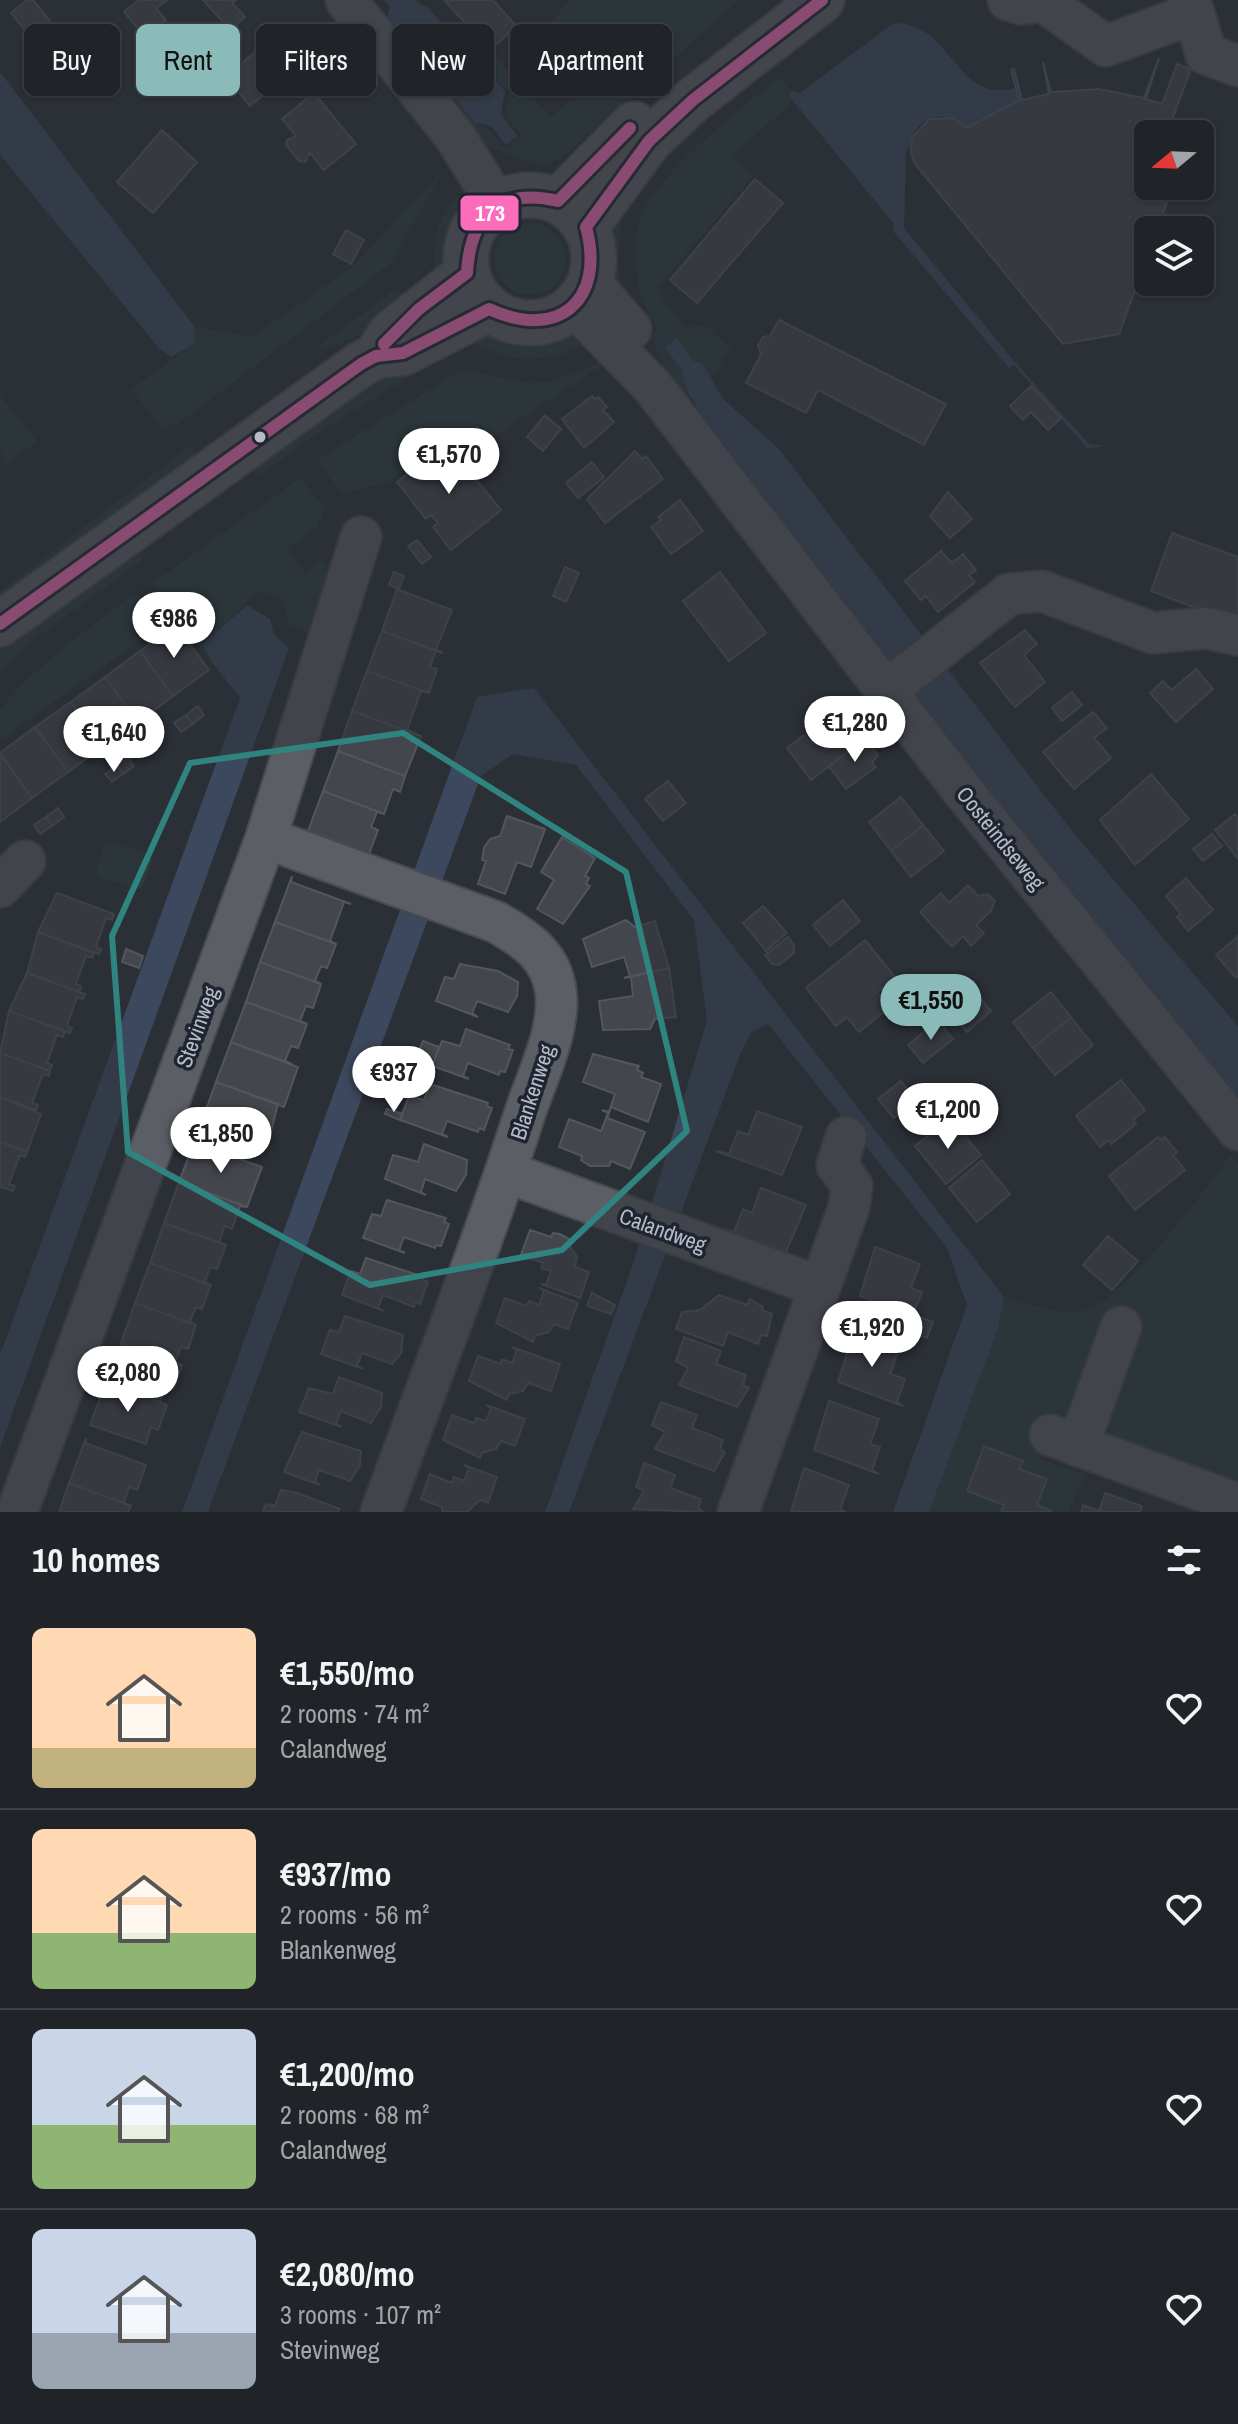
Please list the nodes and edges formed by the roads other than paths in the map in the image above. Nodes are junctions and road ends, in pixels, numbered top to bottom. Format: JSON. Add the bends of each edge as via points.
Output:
{"nodes":[{"id":1,"x":346,"y":0,"type":"edge"},
{"id":2,"x":773,"y":0,"type":"edge"},
{"id":3,"x":822,"y":0,"type":"edge"},
{"id":4,"x":1033,"y":1,"type":"edge"},
{"id":5,"x":1191,"y":7,"type":"edge"},
{"id":6,"x":1238,"y":66,"type":"edge"},
{"id":7,"x":497,"y":204,"type":"junction"},
{"id":8,"x":572,"y":214,"type":"junction"},
{"id":9,"x":467,"y":273,"type":"junction"},
{"id":10,"x":582,"y":294,"type":"junction"},
{"id":11,"x":489,"y":309,"type":"junction"},
{"id":12,"x":376,"y":356,"type":"junction"},
{"id":13,"x":361,"y":537,"type":"dead end"},
{"id":14,"x":0,"y":624,"type":"edge"},
{"id":15,"x":1238,"y":635,"type":"edge"},
{"id":16,"x":891,"y":688,"type":"junction"},
{"id":17,"x":266,"y":838,"type":"junction"},
{"id":18,"x":1238,"y":1130,"type":"edge"},
{"id":19,"x":846,"y":1137,"type":"dead end"},
{"id":20,"x":506,"y":1172,"type":"junction"},
{"id":21,"x":820,"y":1287,"type":"junction"},
{"id":22,"x":1121,"y":1327,"type":"dead end"},
{"id":23,"x":1238,"y":1504,"type":"edge"},
{"id":24,"x":17,"y":1512,"type":"edge"},
{"id":25,"x":381,"y":1512,"type":"edge"},
{"id":26,"x":738,"y":1512,"type":"edge"}],
"edges":[{"from":1,"to":7,"type":"street","via":[[454,135]]},
{"from":2,"to":8,"type":"main road","via":[[615,141]]},
{"from":3,"to":8,"type":"main road","via":[[693,100]]},
{"from":4,"to":5,"type":"street","via":[[1106,46]]},
{"from":5,"to":6,"type":"street","via":[[1206,54]]},
{"from":7,"to":8,"type":"main road","via":[[521,195]]},
{"from":7,"to":9,"type":"main road","via":[[475,226]]},
{"from":8,"to":10,"type":"main road","via":[[594,254]]},
{"from":9,"to":11,"type":"main road"},
{"from":9,"to":12,"type":"main road","via":[[391,333]]},
{"from":10,"to":11,"type":"main road","via":[[539,323],[513,321]]},
{"from":10,"to":16,"type":"street","name":"Oosteindseweg"},
{"from":11,"to":12,"type":"main road","via":[[403,353]]},
{"from":12,"to":14,"type":"main road"},
{"from":13,"to":17,"type":"street","name":"Stevinweg"},
{"from":15,"to":16,"type":"street","via":[[1206,628],[1153,633],[1042,591],[1009,594]]},
{"from":16,"to":18,"type":"street","name":"Oosteindseweg"},
{"from":17,"to":20,"type":"street","name":"Blankenweg","via":[[496,922],[527,940],[548,963],[556,992],[555,1023]]},
{"from":17,"to":24,"type":"street","name":"Stevinweg"},
{"from":19,"to":21,"type":"street","via":[[837,1165],[852,1186],[849,1207]]},
{"from":20,"to":21,"type":"street","name":"Calandweg"},
{"from":20,"to":25,"type":"street","name":"Blankenweg"},
{"from":21,"to":26,"type":"street"},
{"from":22,"to":23,"type":"street","via":[[1064,1440]]}]}
